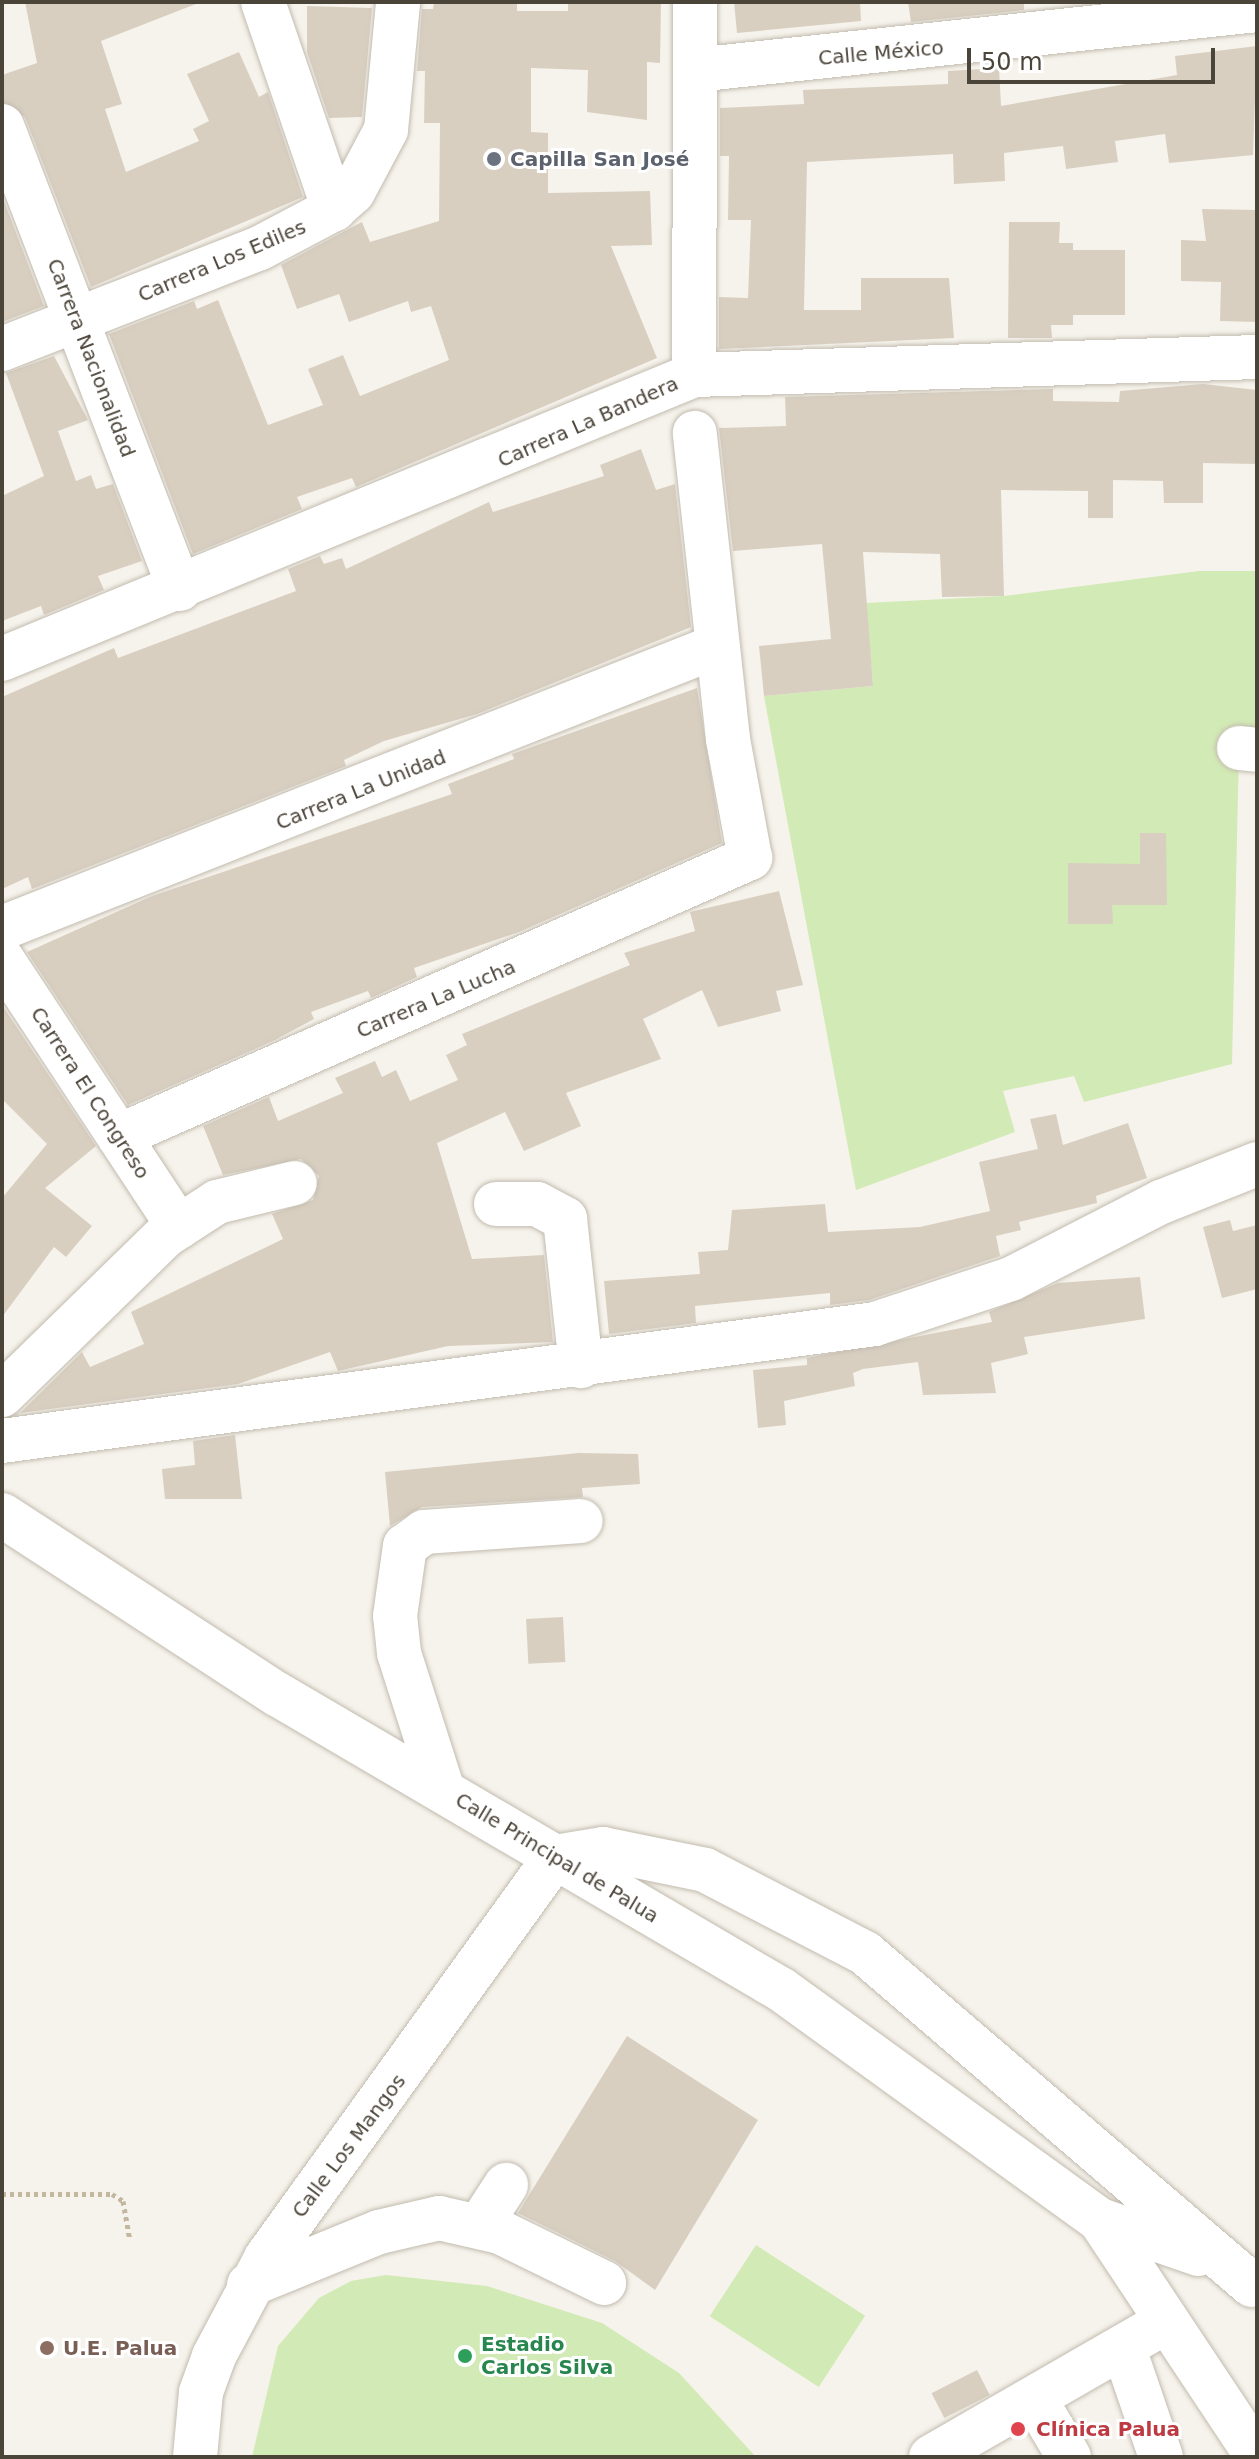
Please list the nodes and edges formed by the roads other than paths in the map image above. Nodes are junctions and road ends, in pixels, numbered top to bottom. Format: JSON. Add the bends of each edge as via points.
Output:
{"nodes":[{"id":1,"x":263,"y":2,"type":"edge"},
{"id":2,"x":398,"y":2,"type":"edge"},
{"id":3,"x":695,"y":2,"type":"edge"},
{"id":4,"x":1245,"y":8,"type":"edge"},
{"id":5,"x":695,"y":70,"type":"junction"},
{"id":6,"x":2,"y":126,"type":"edge"},
{"id":7,"x":334,"y":209,"type":"junction"},
{"id":8,"x":77,"y":322,"type":"junction"},
{"id":9,"x":2,"y":349,"type":"edge"},
{"id":10,"x":1257,"y":357,"type":"edge"},
{"id":11,"x":694,"y":375,"type":"junction"},
{"id":12,"x":695,"y":433,"type":"dead end"},
{"id":13,"x":180,"y":589,"type":"junction"},
{"id":14,"x":717,"y":646,"type":"junction"},
{"id":15,"x":2,"y":659,"type":"edge"},
{"id":16,"x":2,"y":928,"type":"edge"},
{"id":17,"x":2,"y":959,"type":"edge"},
{"id":18,"x":119,"y":1136,"type":"junction"},
{"id":19,"x":1257,"y":1164,"type":"edge"},
{"id":20,"x":295,"y":1183,"type":"dead end"},
{"id":21,"x":496,"y":1204,"type":"dead end"},
{"id":22,"x":179,"y":1227,"type":"junction"},
{"id":23,"x":581,"y":1366,"type":"junction"},
{"id":24,"x":2,"y":1395,"type":"edge"},
{"id":25,"x":2,"y":1441,"type":"edge"},
{"id":26,"x":2,"y":1515,"type":"edge"},
{"id":27,"x":581,"y":1521,"type":"dead end"},
{"id":28,"x":443,"y":1791,"type":"junction"},
{"id":29,"x":555,"y":1857,"type":"junction"},
{"id":30,"x":506,"y":2185,"type":"dead end"},
{"id":31,"x":1100,"y":2220,"type":"junction"},
{"id":32,"x":480,"y":2225,"type":"junction"},
{"id":33,"x":604,"y":2283,"type":"dead end"},
{"id":34,"x":249,"y":2285,"type":"junction"},
{"id":35,"x":1254,"y":2289,"type":"edge"},
{"id":36,"x":1164,"y":2323,"type":"junction"},
{"id":37,"x":1124,"y":2349,"type":"junction"},
{"id":38,"x":1036,"y":2401,"type":"junction"},
{"id":39,"x":1257,"y":2456,"type":"edge"},
{"id":40,"x":195,"y":2457,"type":"edge"},
{"id":41,"x":931,"y":2457,"type":"edge"},
{"id":42,"x":1069,"y":2457,"type":"edge"},
{"id":43,"x":1161,"y":2457,"type":"edge"}],
"edges":[{"from":1,"to":7,"type":"street"},
{"from":2,"to":7,"type":"street","name":"Carrera Los Ediles","via":[[386,130],[353,192]]},
{"from":3,"to":5,"type":"street"},
{"from":4,"to":5,"type":"street","name":"Calle México"},
{"from":5,"to":11,"type":"street"},
{"from":6,"to":8,"type":"street","name":"Carrera Nacionalidad"},
{"from":7,"to":8,"type":"street","name":"Carrera Los Ediles","via":[[260,248]]},
{"from":8,"to":9,"type":"street","name":"Carrera Los Ediles"},
{"from":8,"to":13,"type":"street","name":"Carrera Nacionalidad"},
{"from":10,"to":11,"type":"street","name":"Carrera La Bandera"},
{"from":11,"to":13,"type":"street","name":"Carrera La Bandera"},
{"from":12,"to":14,"type":"street"},
{"from":13,"to":15,"type":"street","name":"Carrera La Bandera"},
{"from":14,"to":16,"type":"street","name":"Carrera La Unidad"},
{"from":14,"to":18,"type":"street","name":"Carrera La Lucha","via":[[750,858]]},
{"from":17,"to":18,"type":"street","name":"Carrera El Congreso"},
{"from":18,"to":22,"type":"street","name":"Carrera El Congreso"},
{"from":19,"to":23,"type":"street","via":[[1161,1202],[1011,1279],[911,1315]]},
{"from":20,"to":22,"type":"street","via":[[217,1202]]},
{"from":21,"to":23,"type":"street","via":[[537,1204],[565,1219]]},
{"from":22,"to":24,"type":"street","via":[[134,1261]]},
{"from":23,"to":25,"type":"street"},
{"from":26,"to":28,"type":"street","name":"Calle Principal de Palua","via":[[277,1694]]},
{"from":27,"to":28,"type":"street","via":[[424,1532],[405,1546],[395,1616],[399,1653]]},
{"from":28,"to":29,"type":"street","name":"Calle Principal de Palua"},
{"from":29,"to":31,"type":"street","name":"Calle Principal de Palua","via":[[826,2019]]},
{"from":29,"to":34,"type":"street","name":"Calle Los Mangos"},
{"from":29,"to":35,"type":"street","via":[[603,1849],[653,1855],[705,1870],[829,1929]]},
{"from":30,"to":32,"type":"street"},
{"from":31,"to":35,"type":"street","name":"Calle Principal de Palua","via":[[1188,2250]]},
{"from":31,"to":36,"type":"street","name":"Calle Principal de Palua"},
{"from":32,"to":33,"type":"street"},
{"from":32,"to":34,"type":"street","via":[[439,2218],[379,2232]]},
{"from":34,"to":40,"type":"street","name":"Calle Los Mangos","via":[[201,2392]]},
{"from":36,"to":37,"type":"street"},
{"from":36,"to":39,"type":"street","name":"Calle Principal de Palua"},
{"from":37,"to":38,"type":"street"},
{"from":37,"to":43,"type":"street"},
{"from":38,"to":41,"type":"street"},
{"from":38,"to":42,"type":"street"}]}
